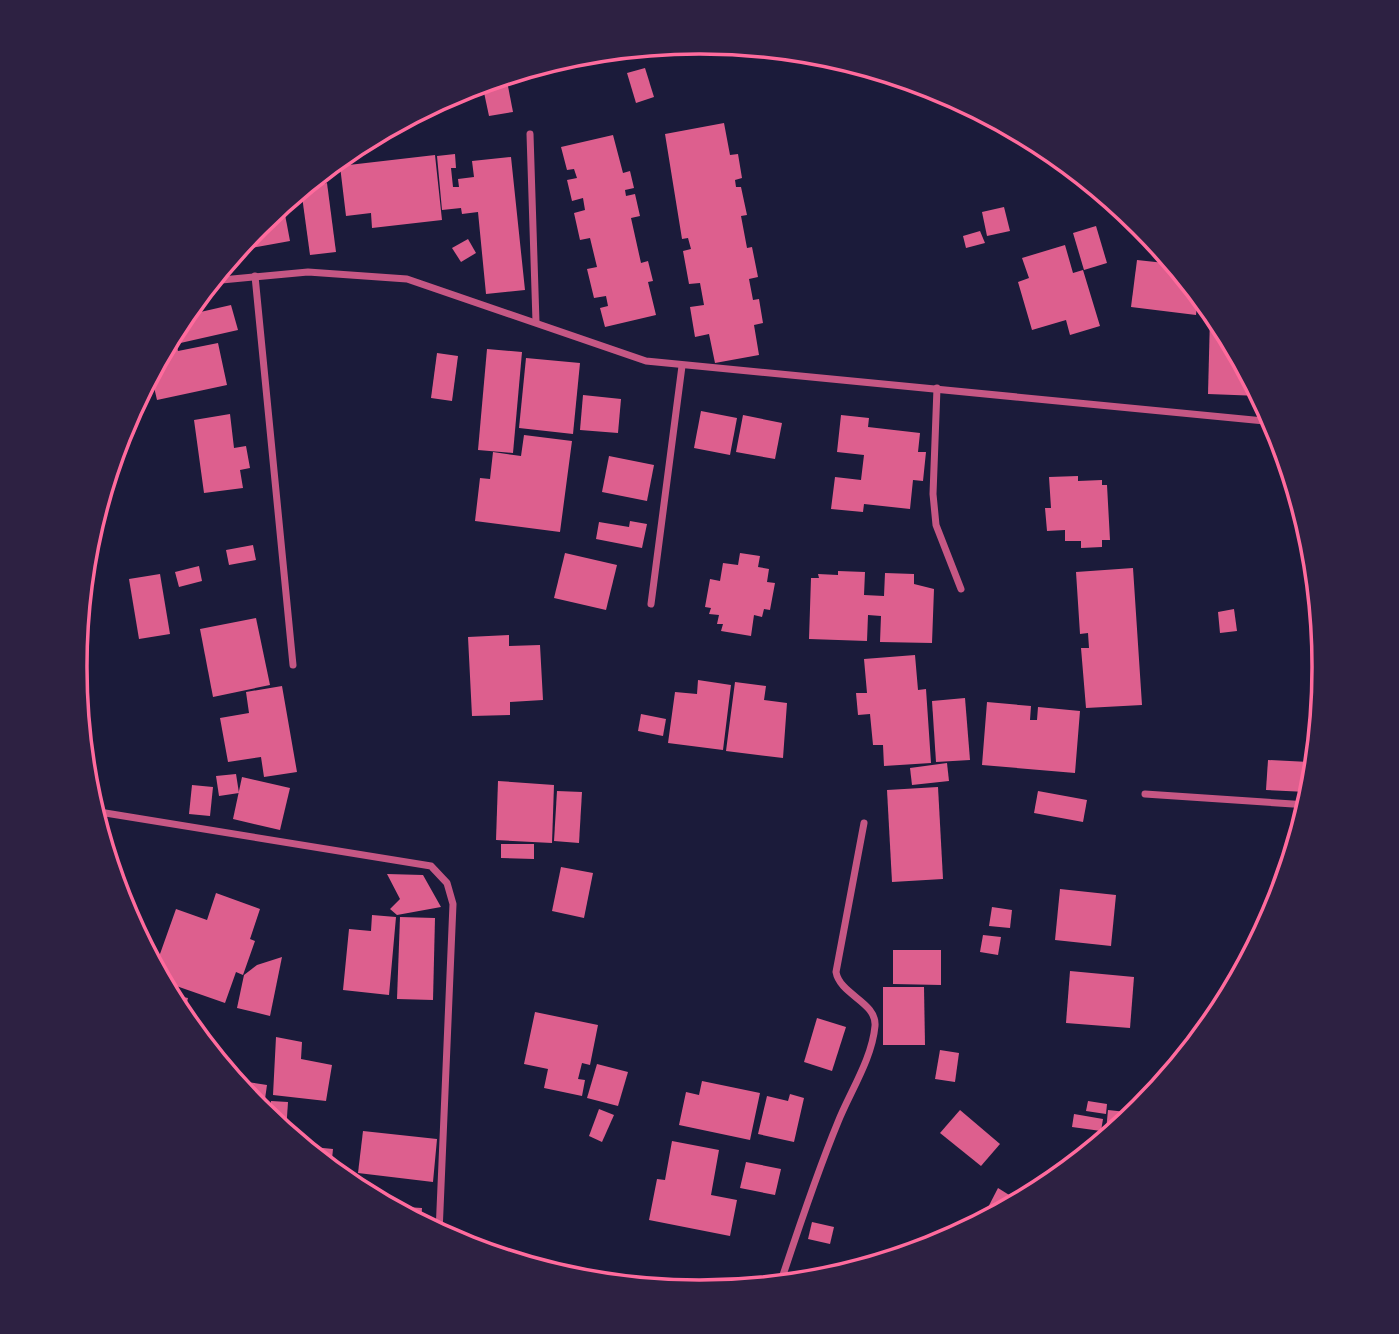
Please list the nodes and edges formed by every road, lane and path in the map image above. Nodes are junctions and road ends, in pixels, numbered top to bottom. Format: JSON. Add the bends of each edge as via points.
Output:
{"nodes":[{"id":1,"x":530,"y":134,"type":"dead end"},
{"id":2,"x":255,"y":276,"type":"junction"},
{"id":3,"x":225,"y":279,"type":"edge"},
{"id":4,"x":536,"y":322,"type":"junction"},
{"id":5,"x":682,"y":366,"type":"junction"},
{"id":6,"x":937,"y":388,"type":"junction"},
{"id":7,"x":1260,"y":421,"type":"edge"},
{"id":8,"x":961,"y":589,"type":"dead end"},
{"id":9,"x":650,"y":604,"type":"dead end"},
{"id":10,"x":293,"y":665,"type":"dead end"},
{"id":11,"x":1145,"y":794,"type":"dead end"},
{"id":12,"x":1296,"y":804,"type":"edge"},
{"id":13,"x":105,"y":813,"type":"edge"},
{"id":14,"x":864,"y":823,"type":"dead end"},
{"id":15,"x":440,"y":1222,"type":"edge"},
{"id":16,"x":783,"y":1274,"type":"edge"}],
"edges":[{"from":1,"to":4,"type":"street"},
{"from":2,"to":3,"type":"street"},
{"from":2,"to":4,"type":"street","via":[[308,272],[407,279]]},
{"from":2,"to":10,"type":"street"},
{"from":4,"to":5,"type":"street","via":[[646,361]]},
{"from":5,"to":6,"type":"street"},
{"from":5,"to":9,"type":"street"},
{"from":6,"to":7,"type":"street"},
{"from":6,"to":8,"type":"street","via":[[936,525]]},
{"from":11,"to":12,"type":"street"},
{"from":13,"to":15,"type":"street","via":[[431,866],[447,883],[453,904],[452,982]]},
{"from":14,"to":16,"type":"street","via":[[836,972],[838,981],[870,1010],[875,1026]]}]}
